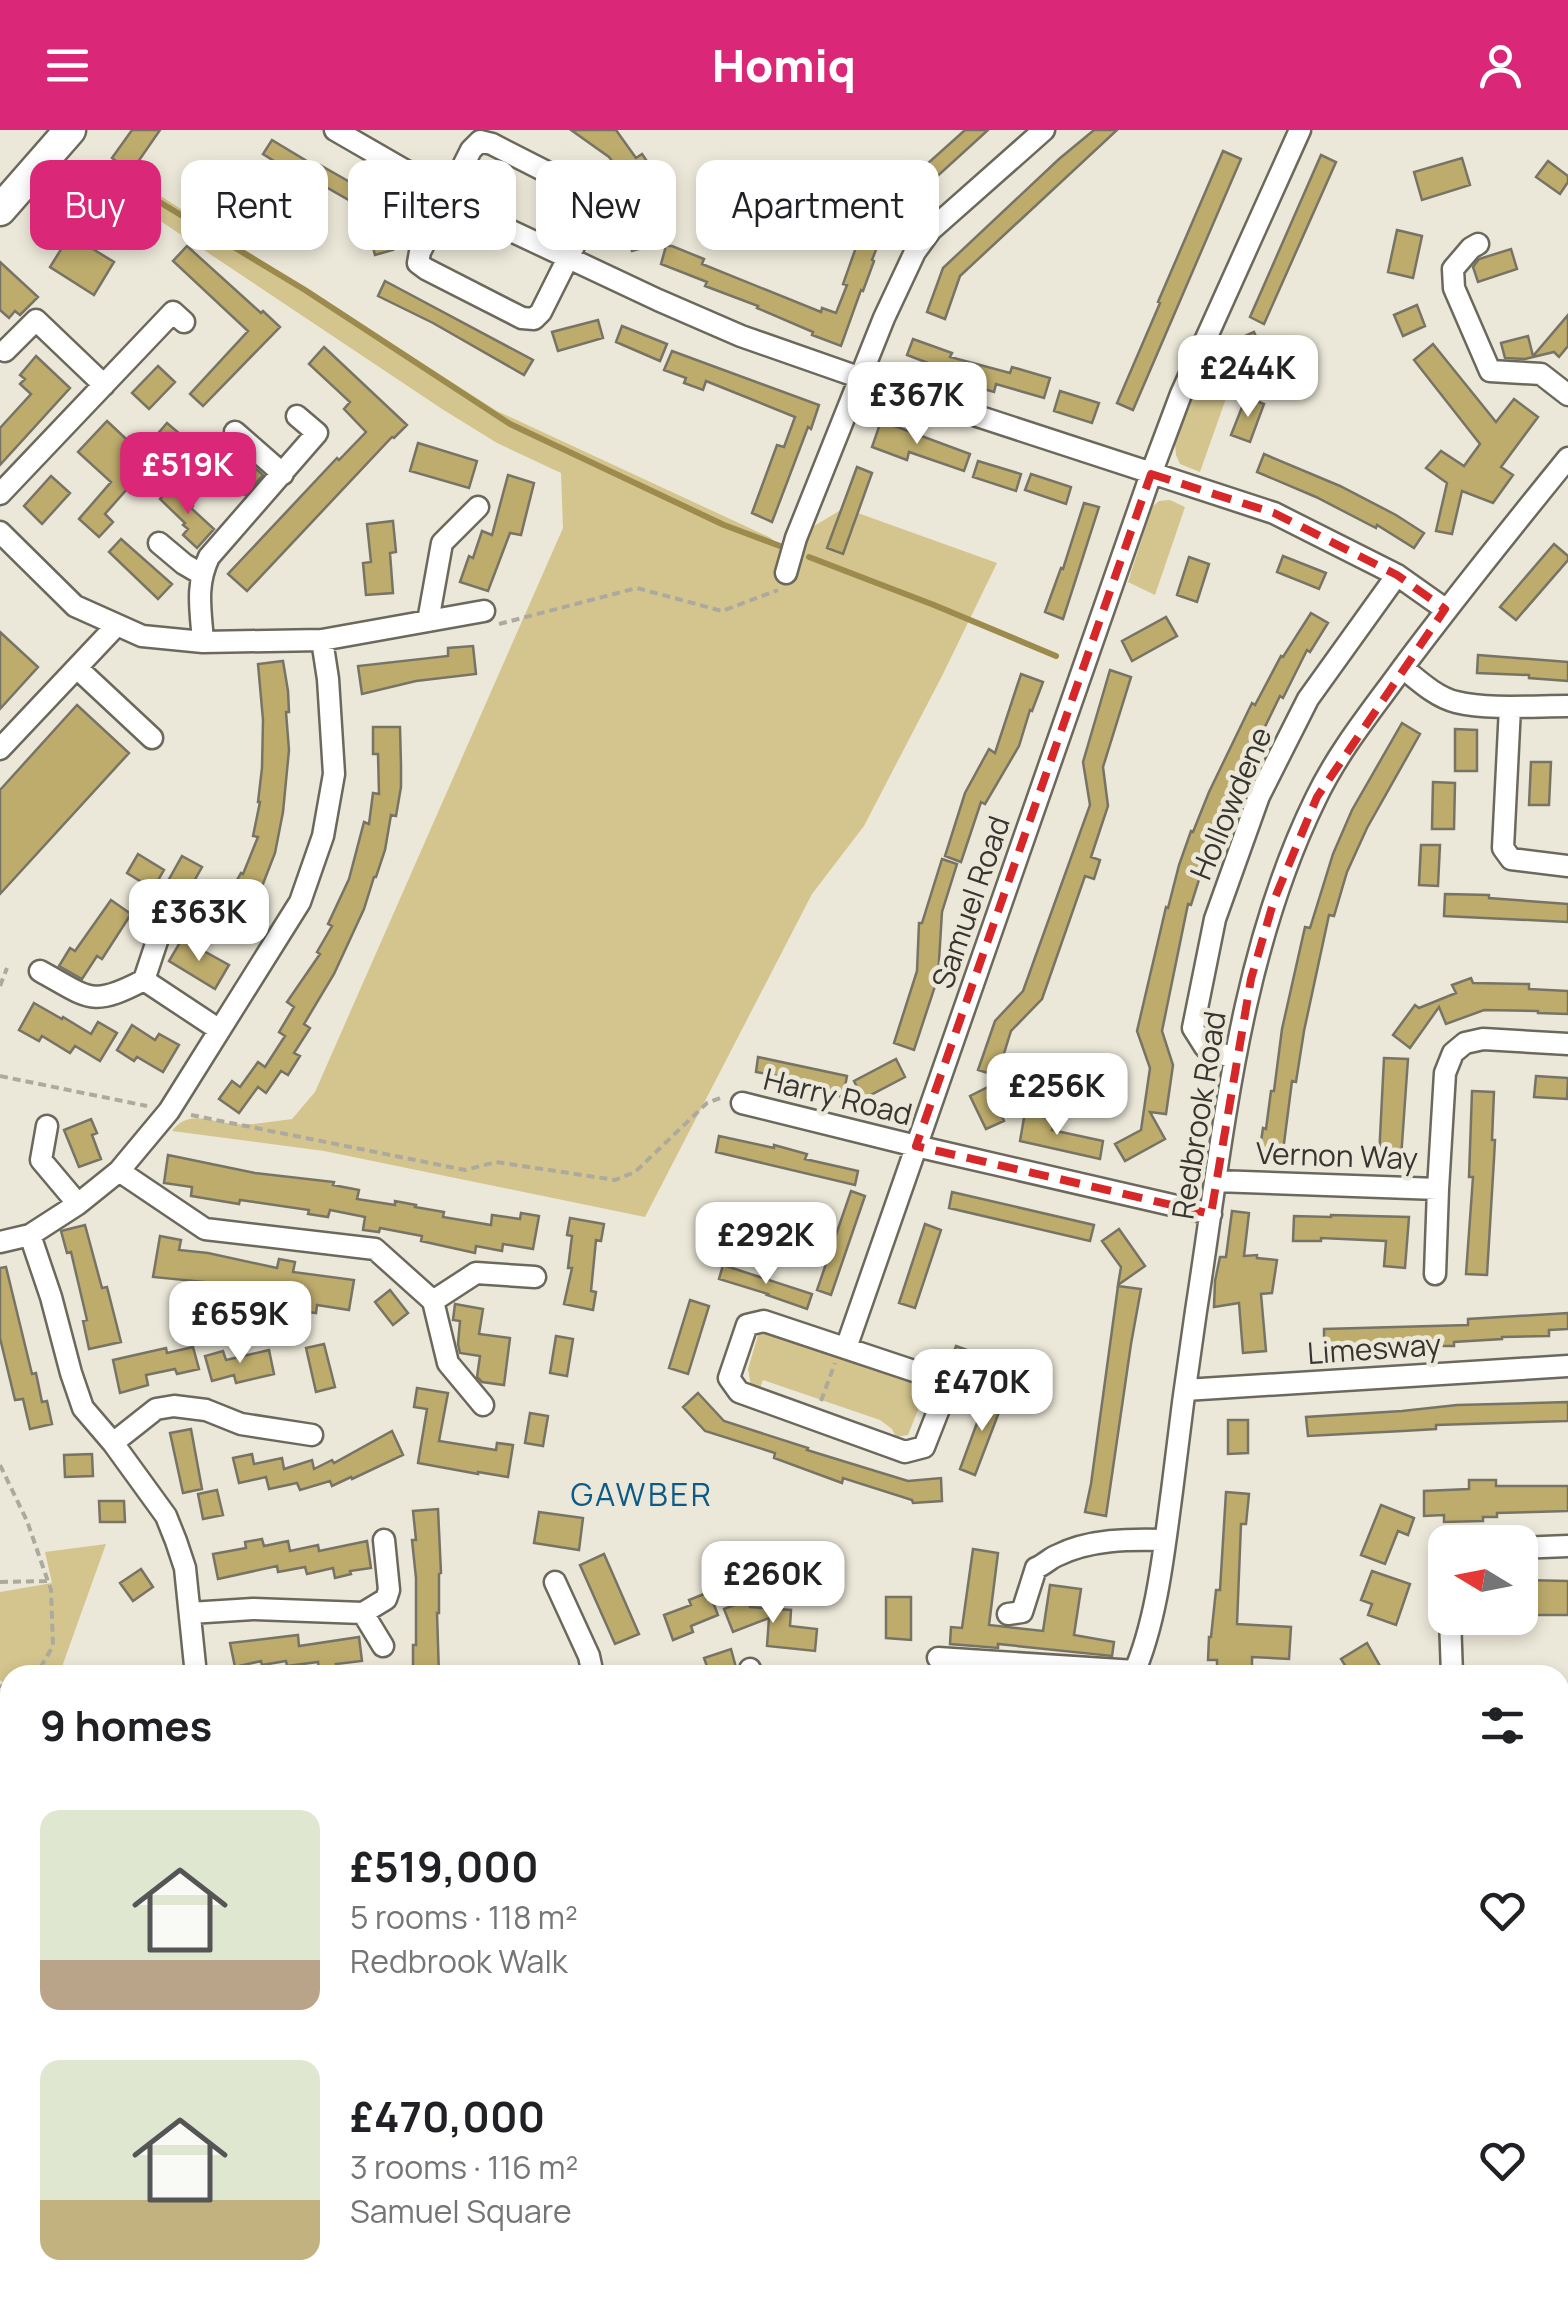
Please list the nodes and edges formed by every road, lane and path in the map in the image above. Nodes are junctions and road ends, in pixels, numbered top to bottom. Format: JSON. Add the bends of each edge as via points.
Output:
{"nodes":[{"id":1,"x":335,"y":130,"type":"edge"},
{"id":2,"x":1044,"y":130,"type":"edge"},
{"id":3,"x":1300,"y":130,"type":"edge"},
{"id":4,"x":64,"y":138,"type":"edge"},
{"id":5,"x":386,"y":160,"type":"edge"},
{"id":6,"x":466,"y":160,"type":"edge"},
{"id":7,"x":0,"y":210,"type":"edge"},
{"id":8,"x":516,"y":232,"type":"edge"},
{"id":9,"x":1478,"y":244,"type":"dead end"},
{"id":10,"x":421,"y":250,"type":"edge"},
{"id":11,"x":568,"y":259,"type":"junction"},
{"id":12,"x":184,"y":322,"type":"dead end"},
{"id":13,"x":6,"y":352,"type":"dead end"},
{"id":14,"x":861,"y":378,"type":"junction"},
{"id":15,"x":104,"y":385,"type":"junction"},
{"id":16,"x":1568,"y":396,"type":"edge"},
{"id":17,"x":297,"y":416,"type":"dead end"},
{"id":18,"x":235,"y":432,"type":"dead end"},
{"id":19,"x":1568,"y":458,"type":"edge"},
{"id":20,"x":282,"y":474,"type":"junction"},
{"id":21,"x":1151,"y":474,"type":"junction"},
{"id":22,"x":0,"y":494,"type":"edge"},
{"id":23,"x":478,"y":507,"type":"dead end"},
{"id":24,"x":0,"y":532,"type":"edge"},
{"id":25,"x":160,"y":543,"type":"dead end"},
{"id":26,"x":786,"y":573,"type":"joint"},
{"id":27,"x":201,"y":574,"type":"junction"},
{"id":28,"x":1397,"y":575,"type":"junction"},
{"id":29,"x":1446,"y":609,"type":"junction"},
{"id":30,"x":484,"y":611,"type":"joint"},
{"id":31,"x":428,"y":621,"type":"junction"},
{"id":32,"x":117,"y":624,"type":"junction"},
{"id":33,"x":322,"y":640,"type":"junction"},
{"id":34,"x":204,"y":642,"type":"junction"},
{"id":35,"x":77,"y":668,"type":"junction"},
{"id":36,"x":1403,"y":668,"type":"junction"},
{"id":37,"x":1510,"y":706,"type":"junction"},
{"id":38,"x":1568,"y":706,"type":"edge"},
{"id":39,"x":152,"y":738,"type":"dead end"},
{"id":40,"x":0,"y":750,"type":"edge"},
{"id":41,"x":1568,"y":866,"type":"edge"},
{"id":42,"x":165,"y":917,"type":"dead end"},
{"id":43,"x":7,"y":968,"type":"dead end"},
{"id":44,"x":40,"y":970,"type":"dead end"},
{"id":45,"x":144,"y":980,"type":"junction"},
{"id":46,"x":0,"y":986,"type":"edge"},
{"id":47,"x":218,"y":1029,"type":"junction"},
{"id":48,"x":1568,"y":1044,"type":"edge"},
{"id":49,"x":1235,"y":1059,"type":"junction"},
{"id":50,"x":0,"y":1076,"type":"edge"},
{"id":51,"x":742,"y":1103,"type":"joint"},
{"id":52,"x":168,"y":1111,"type":"junction"},
{"id":53,"x":47,"y":1126,"type":"dead end"},
{"id":54,"x":916,"y":1146,"type":"junction"},
{"id":55,"x":119,"y":1171,"type":"junction"},
{"id":56,"x":1216,"y":1181,"type":"junction"},
{"id":57,"x":1438,"y":1189,"type":"junction"},
{"id":58,"x":78,"y":1204,"type":"junction"},
{"id":59,"x":1212,"y":1214,"type":"junction"},
{"id":60,"x":30,"y":1235,"type":"junction"},
{"id":61,"x":0,"y":1242,"type":"edge"},
{"id":62,"x":1435,"y":1274,"type":"dead end"},
{"id":63,"x":535,"y":1277,"type":"dead end"},
{"id":64,"x":433,"y":1301,"type":"junction"},
{"id":65,"x":843,"y":1348,"type":"junction"},
{"id":66,"x":1568,"y":1366,"type":"edge"},
{"id":67,"x":1184,"y":1390,"type":"junction"},
{"id":68,"x":483,"y":1405,"type":"dead end"},
{"id":69,"x":814,"y":1419,"type":"junction"},
{"id":70,"x":312,"y":1434,"type":"dead end"},
{"id":71,"x":113,"y":1443,"type":"junction"},
{"id":72,"x":0,"y":1464,"type":"edge"},
{"id":73,"x":384,"y":1540,"type":"dead end"},
{"id":74,"x":1165,"y":1540,"type":"junction"},
{"id":75,"x":1568,"y":1546,"type":"edge"},
{"id":76,"x":1538,"y":1547,"type":"edge"},
{"id":77,"x":48,"y":1581,"type":"junction"},
{"id":78,"x":0,"y":1582,"type":"edge"},
{"id":79,"x":554,"y":1582,"type":"dead end"},
{"id":80,"x":190,"y":1613,"type":"junction"},
{"id":81,"x":364,"y":1613,"type":"junction"},
{"id":82,"x":1008,"y":1614,"type":"dead end"},
{"id":83,"x":1451,"y":1635,"type":"edge"},
{"id":84,"x":383,"y":1646,"type":"dead end"},
{"id":85,"x":938,"y":1658,"type":"dead end"},
{"id":86,"x":42,"y":1665,"type":"edge"},
{"id":87,"x":195,"y":1665,"type":"edge"},
{"id":88,"x":591,"y":1665,"type":"edge"},
{"id":89,"x":1029,"y":1665,"type":"edge"},
{"id":90,"x":1136,"y":1665,"type":"edge"},
{"id":91,"x":1452,"y":1665,"type":"edge"}],
"edges":[{"from":1,"to":5,"type":"street"},
{"from":2,"to":14,"type":"street","via":[[932,230],[884,318]]},
{"from":3,"to":21,"type":"street","name":"Samuel Road"},
{"from":4,"to":7,"type":"highway"},
{"from":6,"to":11,"type":"street","via":[[480,142],[492,144],[593,198]]},
{"from":8,"to":11,"type":"street"},
{"from":9,"to":16,"type":"street","via":[[1454,269],[1454,288],[1490,372],[1541,374]]},
{"from":10,"to":11,"type":"street","via":[[418,263],[426,269],[534,320]]},
{"from":11,"to":14,"type":"street","via":[[740,336]]},
{"from":12,"to":15,"type":"street","via":[[173,312]]},
{"from":13,"to":15,"type":"street","via":[[36,320]]},
{"from":14,"to":21,"type":"street"},
{"from":14,"to":26,"type":"street"},
{"from":15,"to":22,"type":"street"},
{"from":17,"to":20,"type":"street","via":[[316,434]]},
{"from":18,"to":20,"type":"street"},
{"from":19,"to":29,"type":"street","name":"Redbrook Road"},
{"from":20,"to":27,"type":"street"},
{"from":21,"to":28,"type":"street","via":[[1274,513]]},
{"from":21,"to":54,"type":"street","name":"Samuel Road"},
{"from":23,"to":31,"type":"street","via":[[442,543]]},
{"from":24,"to":32,"type":"street","via":[[75,606]]},
{"from":25,"to":27,"type":"street"},
{"from":26,"to":30,"type":"path","via":[[778,591],[722,611],[637,588],[487,628]]},
{"from":27,"to":34,"type":"street"},
{"from":28,"to":29,"type":"street"},
{"from":28,"to":49,"type":"street","name":"Hollowdene","via":[[1308,699],[1260,796],[1215,919],[1193,1028],[1205,1047]]},
{"from":29,"to":36,"type":"street","name":"Redbrook Road"},
{"from":30,"to":31,"type":"street"},
{"from":31,"to":33,"type":"street"},
{"from":32,"to":34,"type":"street","via":[[142,636]]},
{"from":32,"to":35,"type":"street"},
{"from":33,"to":34,"type":"street"},
{"from":33,"to":47,"type":"street","via":[[334,774],[323,836],[300,902]]},
{"from":35,"to":39,"type":"street"},
{"from":35,"to":40,"type":"street"},
{"from":36,"to":37,"type":"street","via":[[1455,702]]},
{"from":36,"to":49,"type":"street","name":"Redbrook Road","via":[[1317,797],[1274,900]]},
{"from":37,"to":38,"type":"street"},
{"from":37,"to":41,"type":"street","via":[[1503,848],[1510,859]]},
{"from":42,"to":45,"type":"street"},
{"from":43,"to":46,"type":"path"},
{"from":44,"to":45,"type":"street","via":[[99,998]]},
{"from":45,"to":47,"type":"street"},
{"from":47,"to":52,"type":"street"},
{"from":48,"to":57,"type":"street","name":"Vernon Way","via":[[1483,1040],[1453,1053],[1444,1073]]},
{"from":49,"to":56,"type":"street","name":"Redbrook Road"},
{"from":50,"to":52,"type":"path"},
{"from":51,"to":52,"type":"path","via":[[725,1096],[708,1103],[635,1172],[616,1180],[496,1162],[465,1170]]},
{"from":51,"to":54,"type":"street","name":"Harry Road"},
{"from":52,"to":55,"type":"street"},
{"from":53,"to":58,"type":"street","via":[[41,1160]]},
{"from":54,"to":59,"type":"street","name":"Harry Road"},
{"from":54,"to":65,"type":"street","name":"Samuel Road"},
{"from":55,"to":58,"type":"street"},
{"from":55,"to":64,"type":"street","via":[[205,1230],[375,1249]]},
{"from":56,"to":57,"type":"street","name":"Vernon Way"},
{"from":56,"to":59,"type":"street","name":"Redbrook Road"},
{"from":57,"to":62,"type":"street"},
{"from":58,"to":60,"type":"street"},
{"from":59,"to":67,"type":"street","name":"Redbrook Road"},
{"from":60,"to":61,"type":"street"},
{"from":60,"to":71,"type":"street","via":[[83,1408]]},
{"from":63,"to":64,"type":"street","via":[[476,1273]]},
{"from":64,"to":68,"type":"street","via":[[448,1363]]},
{"from":65,"to":69,"type":"path"},
{"from":65,"to":69,"type":"street","via":[[764,1320],[747,1324],[730,1378],[738,1392]]},
{"from":65,"to":69,"type":"street","via":[[932,1378],[944,1396],[924,1447],[905,1452]]},
{"from":66,"to":67,"type":"street","name":"Limesway"},
{"from":67,"to":74,"type":"street","name":"Redbrook Road"},
{"from":70,"to":71,"type":"street","via":[[174,1406],[156,1409]]},
{"from":71,"to":80,"type":"street","via":[[166,1516],[185,1568]]},
{"from":72,"to":77,"type":"path"},
{"from":73,"to":81,"type":"street","via":[[389,1590]]},
{"from":74,"to":82,"type":"street","via":[[1098,1543],[1052,1557],[1036,1568],[1022,1612]]},
{"from":74,"to":90,"type":"street","name":"Redbrook Road"},
{"from":75,"to":76,"type":"street"},
{"from":77,"to":78,"type":"path"},
{"from":77,"to":86,"type":"path","via":[[53,1646]]},
{"from":79,"to":88,"type":"street"},
{"from":80,"to":81,"type":"street"},
{"from":80,"to":87,"type":"street"},
{"from":81,"to":84,"type":"street"},
{"from":83,"to":91,"type":"street"},
{"from":85,"to":89,"type":"street"}]}
